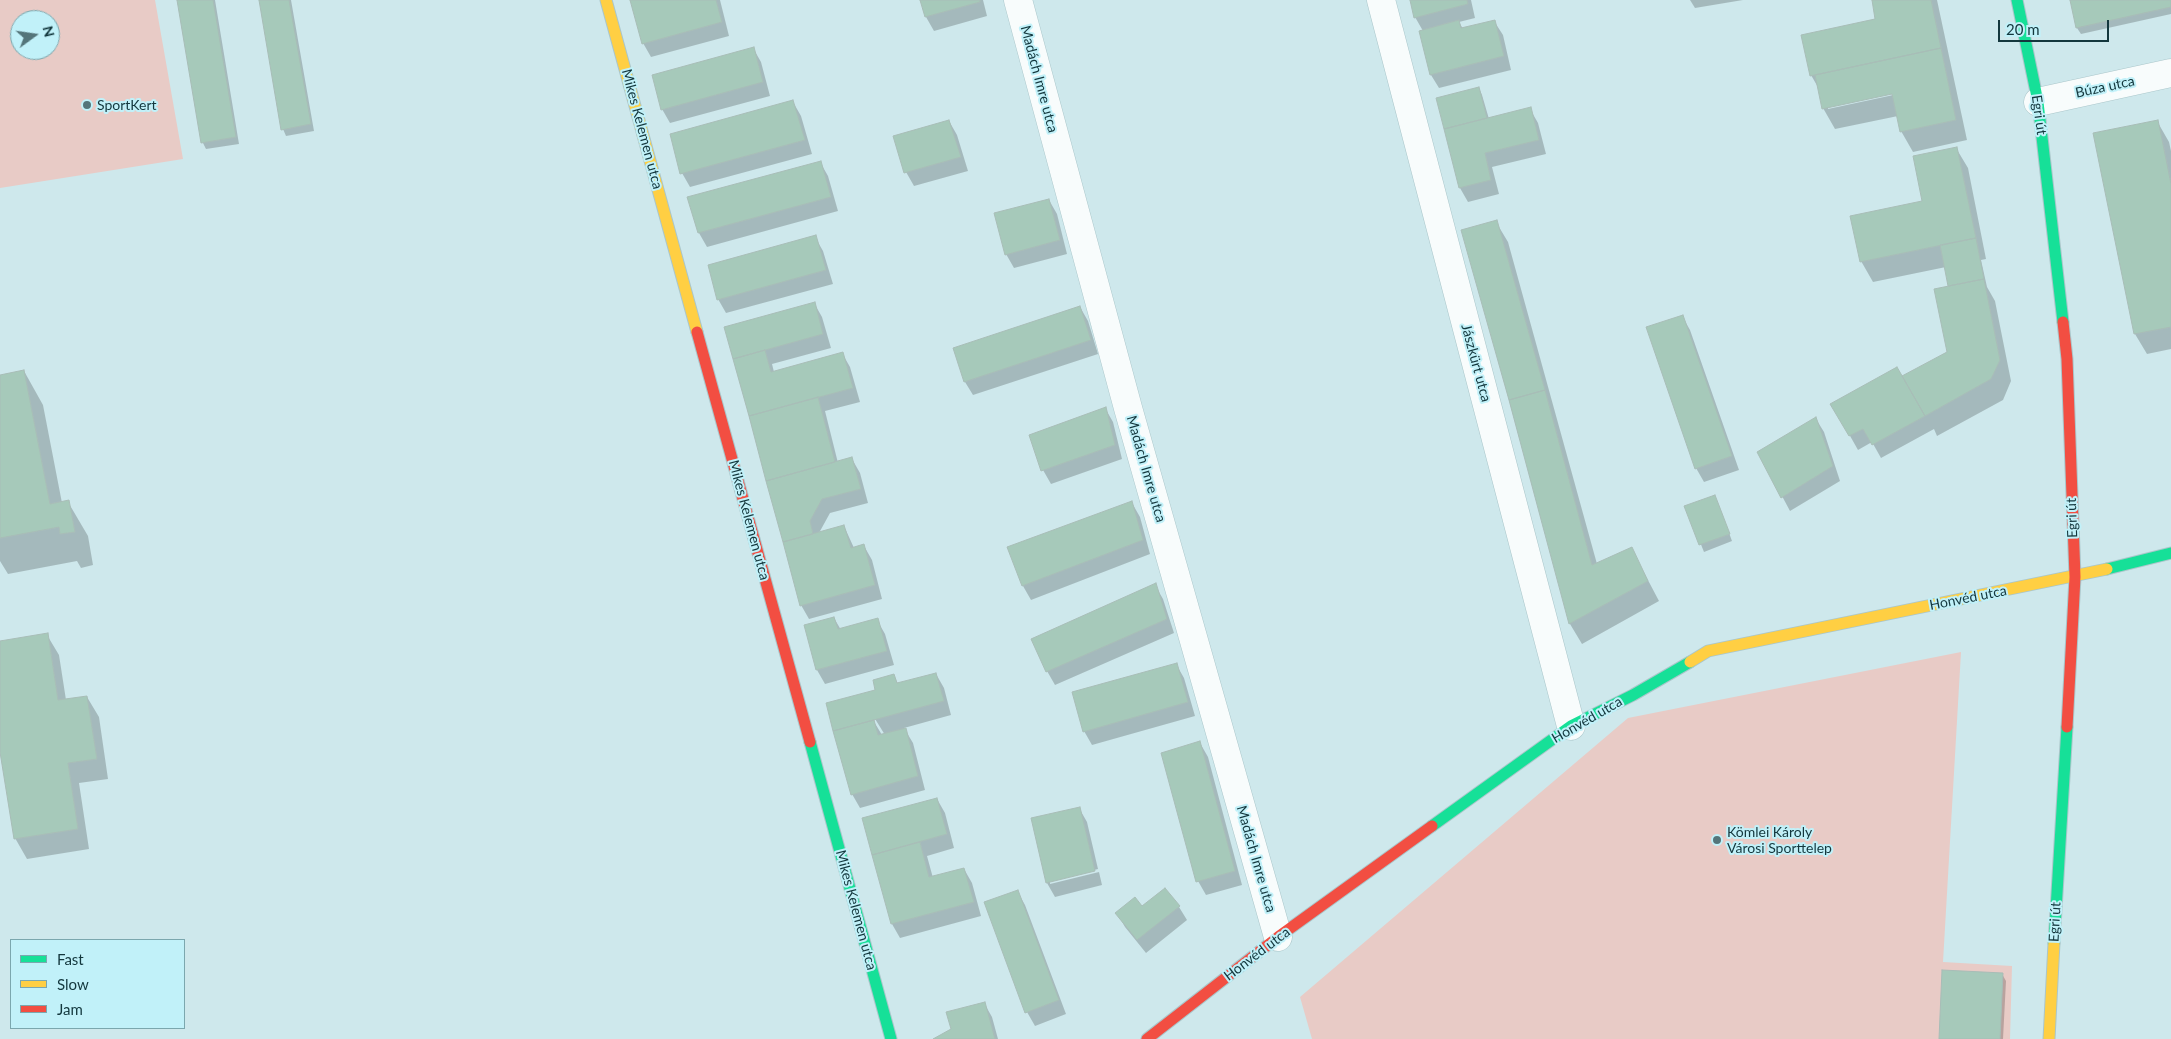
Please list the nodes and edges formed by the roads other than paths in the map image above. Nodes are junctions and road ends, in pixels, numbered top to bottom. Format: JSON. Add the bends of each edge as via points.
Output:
{"nodes":[{"id":1,"x":606,"y":0,"type":"edge"},
{"id":2,"x":1020,"y":0,"type":"edge"},
{"id":3,"x":1381,"y":0,"type":"edge"},
{"id":4,"x":2017,"y":0,"type":"edge"},
{"id":5,"x":2171,"y":73,"type":"edge"},
{"id":6,"x":2038,"y":102,"type":"junction"},
{"id":7,"x":2171,"y":552,"type":"edge"},
{"id":8,"x":2075,"y":577,"type":"junction"},
{"id":9,"x":1571,"y":726,"type":"junction"},
{"id":10,"x":1278,"y":938,"type":"junction"},
{"id":11,"x":891,"y":1039,"type":"edge"},
{"id":12,"x":1147,"y":1039,"type":"edge"},
{"id":13,"x":2049,"y":1039,"type":"edge"}],
"edges":[{"from":1,"to":11,"type":"street","name":"Mikes Kelemen utca"},
{"from":2,"to":10,"type":"street","name":"Madách Imre utca","via":[[1128,408]]},
{"from":3,"to":9,"type":"street","name":"Jászkürt utca"},
{"from":4,"to":6,"type":"street","name":"Egri út"},
{"from":5,"to":6,"type":"street","name":"Búza utca"},
{"from":6,"to":8,"type":"street","name":"Egri út","via":[[2067,359]]},
{"from":7,"to":8,"type":"street","name":"Honvéd utca"},
{"from":8,"to":9,"type":"street","name":"Honvéd utca","via":[[1708,651]]},
{"from":8,"to":13,"type":"street","name":"Egri út"},
{"from":9,"to":10,"type":"street","name":"Honvéd utca"},
{"from":10,"to":12,"type":"street","name":"Honvéd utca"}]}
